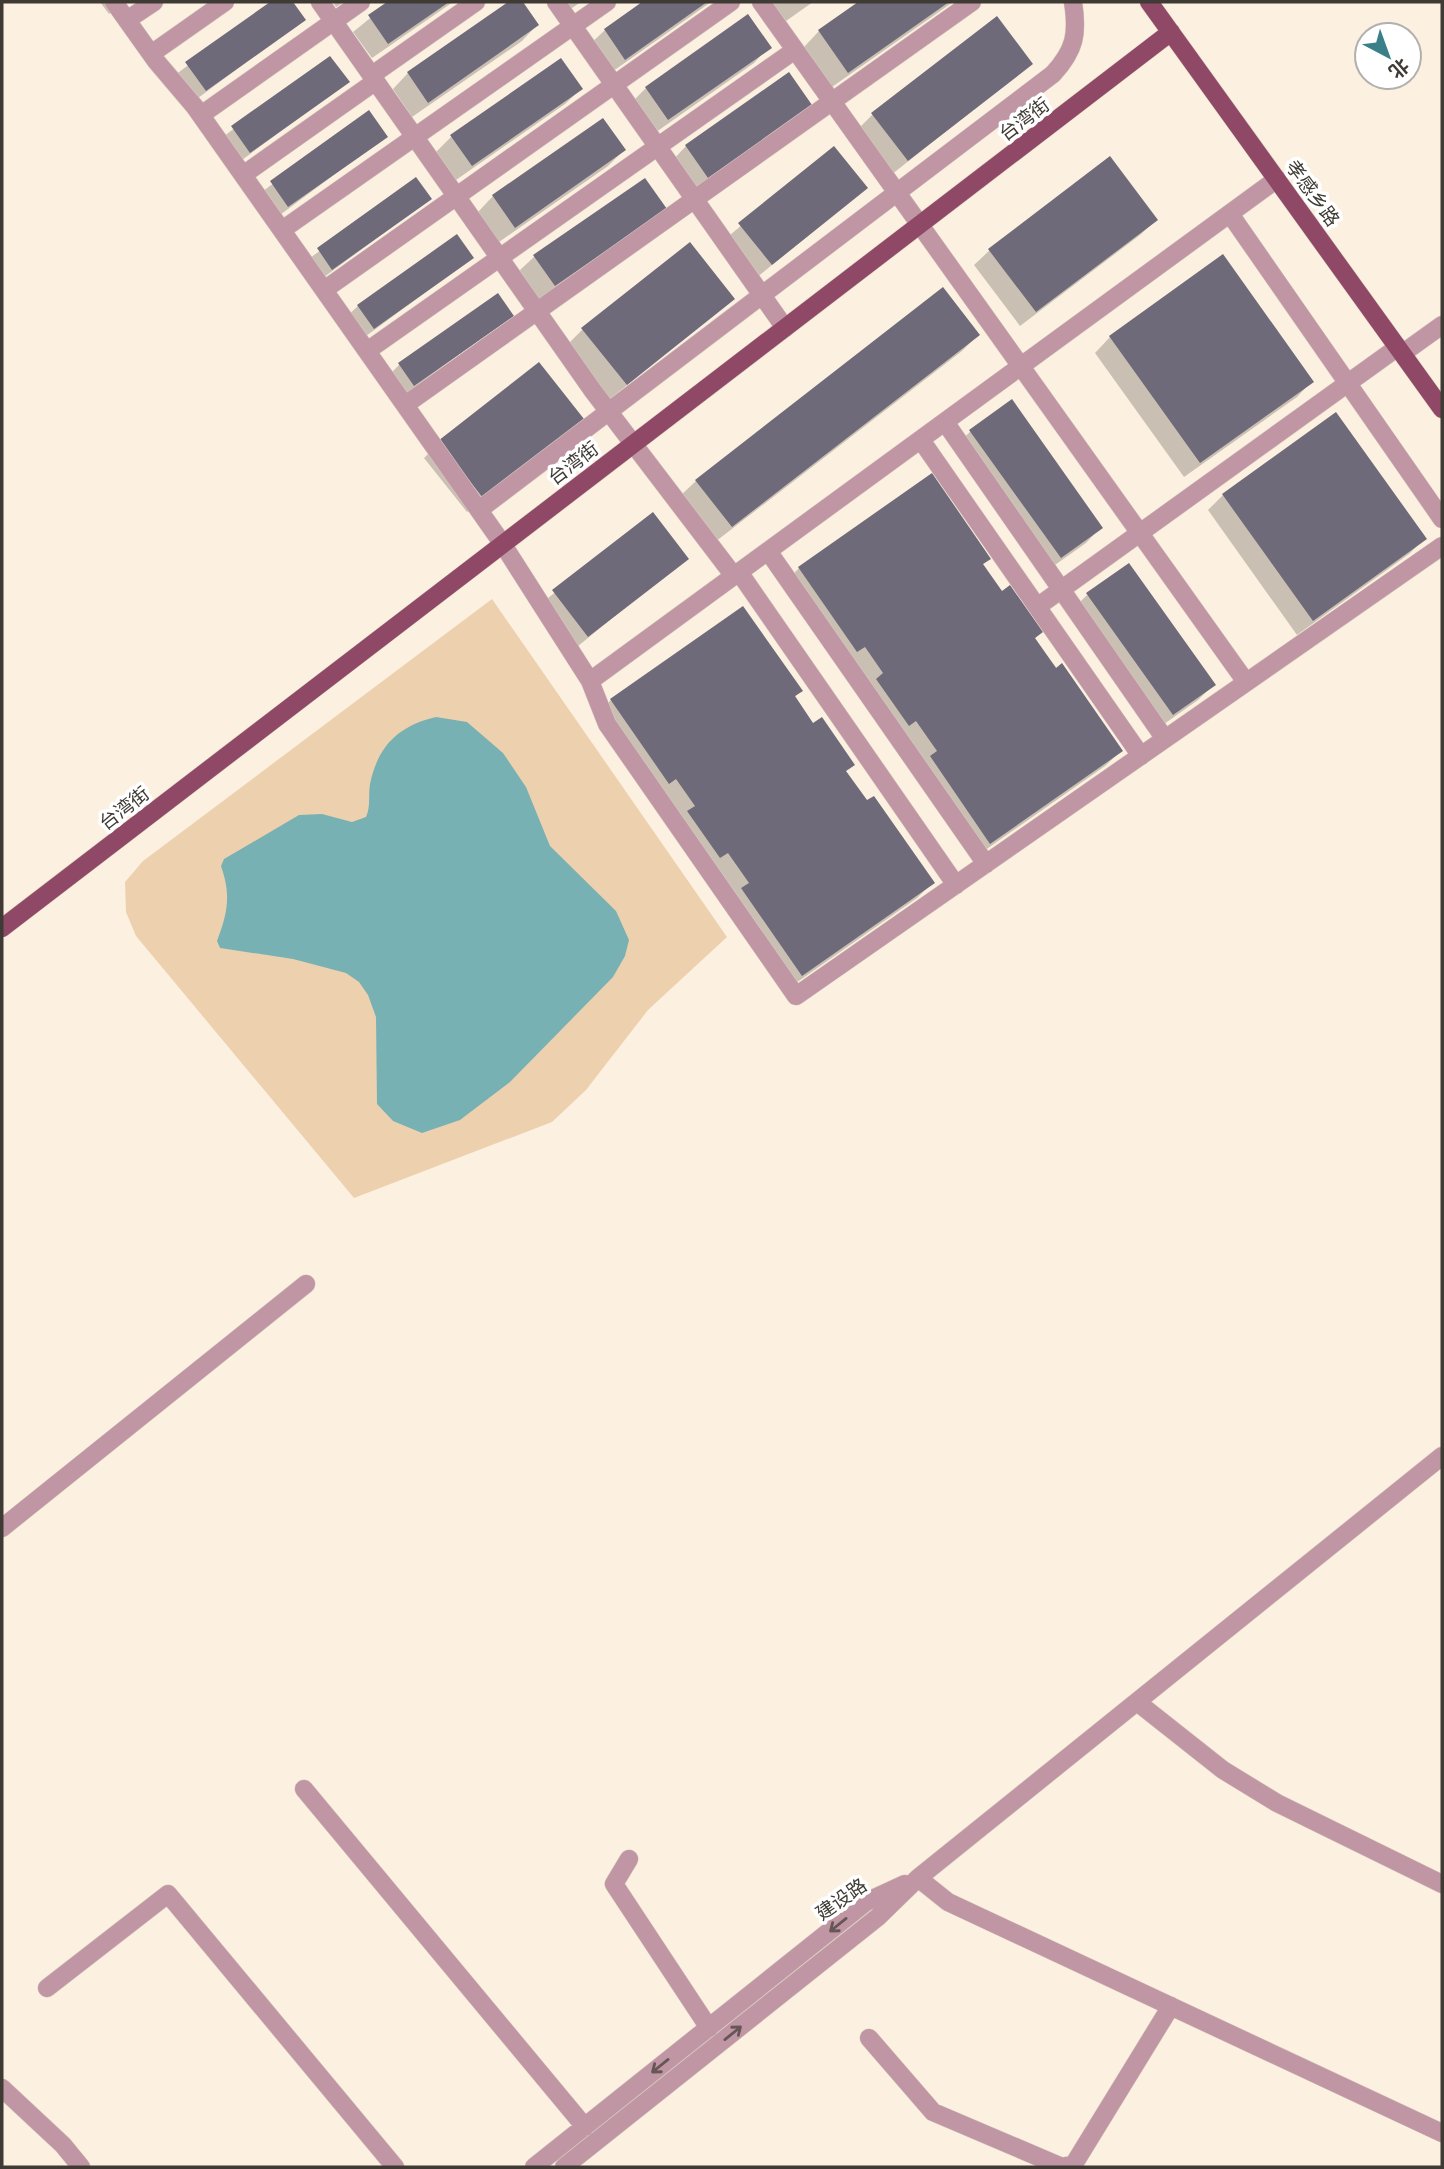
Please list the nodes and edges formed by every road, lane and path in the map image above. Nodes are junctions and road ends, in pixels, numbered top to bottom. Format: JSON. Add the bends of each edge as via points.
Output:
{"nodes":[{"id":1,"x":114,"y":2,"type":"edge"},
{"id":2,"x":154,"y":2,"type":"edge"},
{"id":3,"x":225,"y":2,"type":"edge"},
{"id":4,"x":320,"y":2,"type":"edge"},
{"id":5,"x":361,"y":2,"type":"edge"},
{"id":6,"x":476,"y":2,"type":"edge"},
{"id":7,"x":556,"y":2,"type":"edge"},
{"id":8,"x":607,"y":2,"type":"edge"},
{"id":9,"x":732,"y":2,"type":"edge"},
{"id":10,"x":761,"y":2,"type":"edge"},
{"id":11,"x":971,"y":2,"type":"edge"},
{"id":12,"x":1073,"y":2,"type":"edge"},
{"id":13,"x":1149,"y":2,"type":"edge"},
{"id":14,"x":127,"y":20,"type":"junction"},
{"id":15,"x":334,"y":21,"type":"junction"},
{"id":16,"x":573,"y":26,"type":"junction"},
{"id":17,"x":1171,"y":32,"type":"junction"},
{"id":18,"x":795,"y":50,"type":"junction"},
{"id":19,"x":150,"y":54,"type":"junction"},
{"id":20,"x":374,"y":78,"type":"junction"},
{"id":21,"x":614,"y":85,"type":"junction"},
{"id":22,"x":831,"y":102,"type":"junction"},
{"id":23,"x":201,"y":115,"type":"junction"},
{"id":24,"x":415,"y":137,"type":"junction"},
{"id":25,"x":657,"y":147,"type":"junction"},
{"id":26,"x":243,"y":175,"type":"junction"},
{"id":27,"x":1277,"y":179,"type":"junction"},
{"id":28,"x":896,"y":194,"type":"junction"},
{"id":29,"x":457,"y":197,"type":"junction"},
{"id":30,"x":695,"y":199,"type":"junction"},
{"id":31,"x":1230,"y":214,"type":"junction"},
{"id":32,"x":918,"y":226,"type":"junction"},
{"id":33,"x":282,"y":230,"type":"junction"},
{"id":34,"x":500,"y":258,"type":"junction"},
{"id":35,"x":324,"y":290,"type":"junction"},
{"id":36,"x":762,"y":296,"type":"junction"},
{"id":37,"x":537,"y":311,"type":"junction"},
{"id":38,"x":1442,"y":325,"type":"edge"},
{"id":39,"x":785,"y":328,"type":"junction"},
{"id":40,"x":1400,"y":350,"type":"junction"},
{"id":41,"x":367,"y":351,"type":"junction"},
{"id":42,"x":1020,"y":367,"type":"junction"},
{"id":43,"x":1348,"y":383,"type":"junction"},
{"id":44,"x":405,"y":405,"type":"junction"},
{"id":45,"x":1442,"y":408,"type":"edge"},
{"id":46,"x":609,"y":412,"type":"junction"},
{"id":47,"x":945,"y":422,"type":"junction"},
{"id":48,"x":921,"y":439,"type":"junction"},
{"id":49,"x":634,"y":443,"type":"junction"},
{"id":50,"x":479,"y":510,"type":"junction"},
{"id":51,"x":1442,"y":519,"type":"edge"},
{"id":52,"x":1139,"y":533,"type":"junction"},
{"id":53,"x":502,"y":543,"type":"junction"},
{"id":54,"x":1442,"y":546,"type":"edge"},
{"id":55,"x":768,"y":551,"type":"junction"},
{"id":56,"x":736,"y":574,"type":"junction"},
{"id":57,"x":1062,"y":589,"type":"junction"},
{"id":58,"x":1037,"y":607,"type":"junction"},
{"id":59,"x":590,"y":681,"type":"junction"},
{"id":60,"x":1246,"y":682,"type":"junction"},
{"id":61,"x":1166,"y":739,"type":"junction"},
{"id":62,"x":1141,"y":756,"type":"junction"},
{"id":63,"x":986,"y":864,"type":"junction"},
{"id":64,"x":956,"y":885,"type":"junction"},
{"id":65,"x":2,"y":928,"type":"edge"},
{"id":66,"x":306,"y":1284,"type":"dead end"},
{"id":67,"x":1442,"y":1456,"type":"edge"},
{"id":68,"x":2,"y":1528,"type":"edge"},
{"id":69,"x":1137,"y":1702,"type":"junction"},
{"id":70,"x":304,"y":1789,"type":"dead end"},
{"id":71,"x":629,"y":1859,"type":"dead end"},
{"id":72,"x":918,"y":1878,"type":"junction"},
{"id":73,"x":1442,"y":1884,"type":"edge"},
{"id":74,"x":47,"y":1988,"type":"dead end"},
{"id":75,"x":1171,"y":2006,"type":"junction"},
{"id":76,"x":709,"y":2028,"type":"junction"},
{"id":77,"x":869,"y":2038,"type":"dead end"},
{"id":78,"x":2,"y":2088,"type":"edge"},
{"id":79,"x":585,"y":2127,"type":"junction"},
{"id":80,"x":1442,"y":2133,"type":"edge"},
{"id":81,"x":571,"y":2165,"type":"edge"},
{"id":82,"x":81,"y":2167,"type":"edge"},
{"id":83,"x":395,"y":2167,"type":"edge"},
{"id":84,"x":534,"y":2167,"type":"edge"},
{"id":85,"x":1063,"y":2167,"type":"edge"}],
"edges":[{"from":1,"to":14,"type":"street"},
{"from":2,"to":14,"type":"street"},
{"from":3,"to":19,"type":"street"},
{"from":4,"to":15,"type":"street"},
{"from":5,"to":15,"type":"street"},
{"from":6,"to":20,"type":"street"},
{"from":7,"to":16,"type":"street"},
{"from":8,"to":16,"type":"street"},
{"from":9,"to":21,"type":"street"},
{"from":10,"to":18,"type":"street"},
{"from":11,"to":22,"type":"street"},
{"from":12,"to":28,"type":"street","via":[[1070,56]]},
{"from":13,"to":17,"type":"main road","name":"孝感乡路"},
{"from":14,"to":19,"type":"street"},
{"from":15,"to":20,"type":"street"},
{"from":15,"to":23,"type":"street"},
{"from":16,"to":21,"type":"street"},
{"from":16,"to":24,"type":"street"},
{"from":17,"to":27,"type":"main road","name":"孝感乡路"},
{"from":17,"to":32,"type":"main road","name":"台湾街"},
{"from":18,"to":22,"type":"street"},
{"from":18,"to":25,"type":"street"},
{"from":19,"to":23,"type":"street"},
{"from":20,"to":24,"type":"street"},
{"from":20,"to":26,"type":"street"},
{"from":21,"to":25,"type":"street"},
{"from":21,"to":29,"type":"street"},
{"from":22,"to":28,"type":"street"},
{"from":22,"to":30,"type":"street"},
{"from":23,"to":26,"type":"street"},
{"from":24,"to":29,"type":"street"},
{"from":24,"to":33,"type":"street"},
{"from":25,"to":30,"type":"street"},
{"from":25,"to":34,"type":"street"},
{"from":26,"to":33,"type":"street"},
{"from":27,"to":31,"type":"street"},
{"from":27,"to":40,"type":"main road","name":"孝感乡路"},
{"from":28,"to":32,"type":"street"},
{"from":28,"to":36,"type":"street"},
{"from":29,"to":34,"type":"street"},
{"from":29,"to":35,"type":"street"},
{"from":30,"to":36,"type":"street"},
{"from":30,"to":37,"type":"street"},
{"from":31,"to":42,"type":"street"},
{"from":31,"to":43,"type":"street"},
{"from":32,"to":39,"type":"main road","name":"台湾街"},
{"from":32,"to":42,"type":"street"},
{"from":33,"to":35,"type":"street"},
{"from":34,"to":37,"type":"street"},
{"from":34,"to":41,"type":"street"},
{"from":35,"to":41,"type":"street"},
{"from":36,"to":39,"type":"street"},
{"from":36,"to":46,"type":"street"},
{"from":37,"to":44,"type":"street"},
{"from":37,"to":46,"type":"street"},
{"from":38,"to":40,"type":"street"},
{"from":39,"to":49,"type":"main road","name":"台湾街"},
{"from":40,"to":43,"type":"street"},
{"from":40,"to":45,"type":"main road","name":"孝感乡路"},
{"from":41,"to":44,"type":"street"},
{"from":42,"to":47,"type":"street"},
{"from":42,"to":52,"type":"street"},
{"from":43,"to":51,"type":"street"},
{"from":43,"to":52,"type":"street"},
{"from":44,"to":50,"type":"street"},
{"from":46,"to":49,"type":"street"},
{"from":46,"to":50,"type":"street"},
{"from":47,"to":48,"type":"street"},
{"from":47,"to":57,"type":"street"},
{"from":48,"to":55,"type":"street"},
{"from":48,"to":58,"type":"street"},
{"from":49,"to":53,"type":"main road","name":"台湾街"},
{"from":49,"to":56,"type":"street"},
{"from":50,"to":53,"type":"street"},
{"from":52,"to":57,"type":"street"},
{"from":52,"to":60,"type":"street"},
{"from":53,"to":59,"type":"street"},
{"from":53,"to":65,"type":"main road","name":"台湾街"},
{"from":54,"to":60,"type":"street"},
{"from":55,"to":56,"type":"street"},
{"from":55,"to":63,"type":"street"},
{"from":56,"to":59,"type":"street"},
{"from":56,"to":64,"type":"street"},
{"from":57,"to":58,"type":"street"},
{"from":57,"to":61,"type":"street"},
{"from":58,"to":62,"type":"street"},
{"from":59,"to":64,"type":"street","via":[[607,724],[796,996]]},
{"from":60,"to":61,"type":"street"},
{"from":61,"to":62,"type":"street"},
{"from":62,"to":63,"type":"street"},
{"from":63,"to":64,"type":"street"},
{"from":66,"to":68,"type":"street"},
{"from":67,"to":69,"type":"street"},
{"from":69,"to":72,"type":"street"},
{"from":69,"to":73,"type":"street","via":[[1223,1770],[1277,1803]]},
{"from":70,"to":79,"type":"street"},
{"from":71,"to":76,"type":"street","via":[[614,1884]]},
{"from":72,"to":75,"type":"street","via":[[948,1902]]},
{"from":72,"to":76,"type":"street","name":"建设路","one_way":true,"via":[[866,1902]]},
{"from":81,"to":72,"type":"street","name":"建设路","one_way":true,"via":[[878,1917]]},
{"from":74,"to":83,"type":"street","via":[[168,1894]]},
{"from":75,"to":80,"type":"street"},
{"from":75,"to":85,"type":"street","via":[[1074,2164]]},
{"from":76,"to":79,"type":"street","name":"建设路","one_way":true},
{"from":77,"to":85,"type":"street","via":[[933,2112]]},
{"from":78,"to":82,"type":"street","via":[[55,2136]]},
{"from":79,"to":84,"type":"street","name":"建设路"}]}
